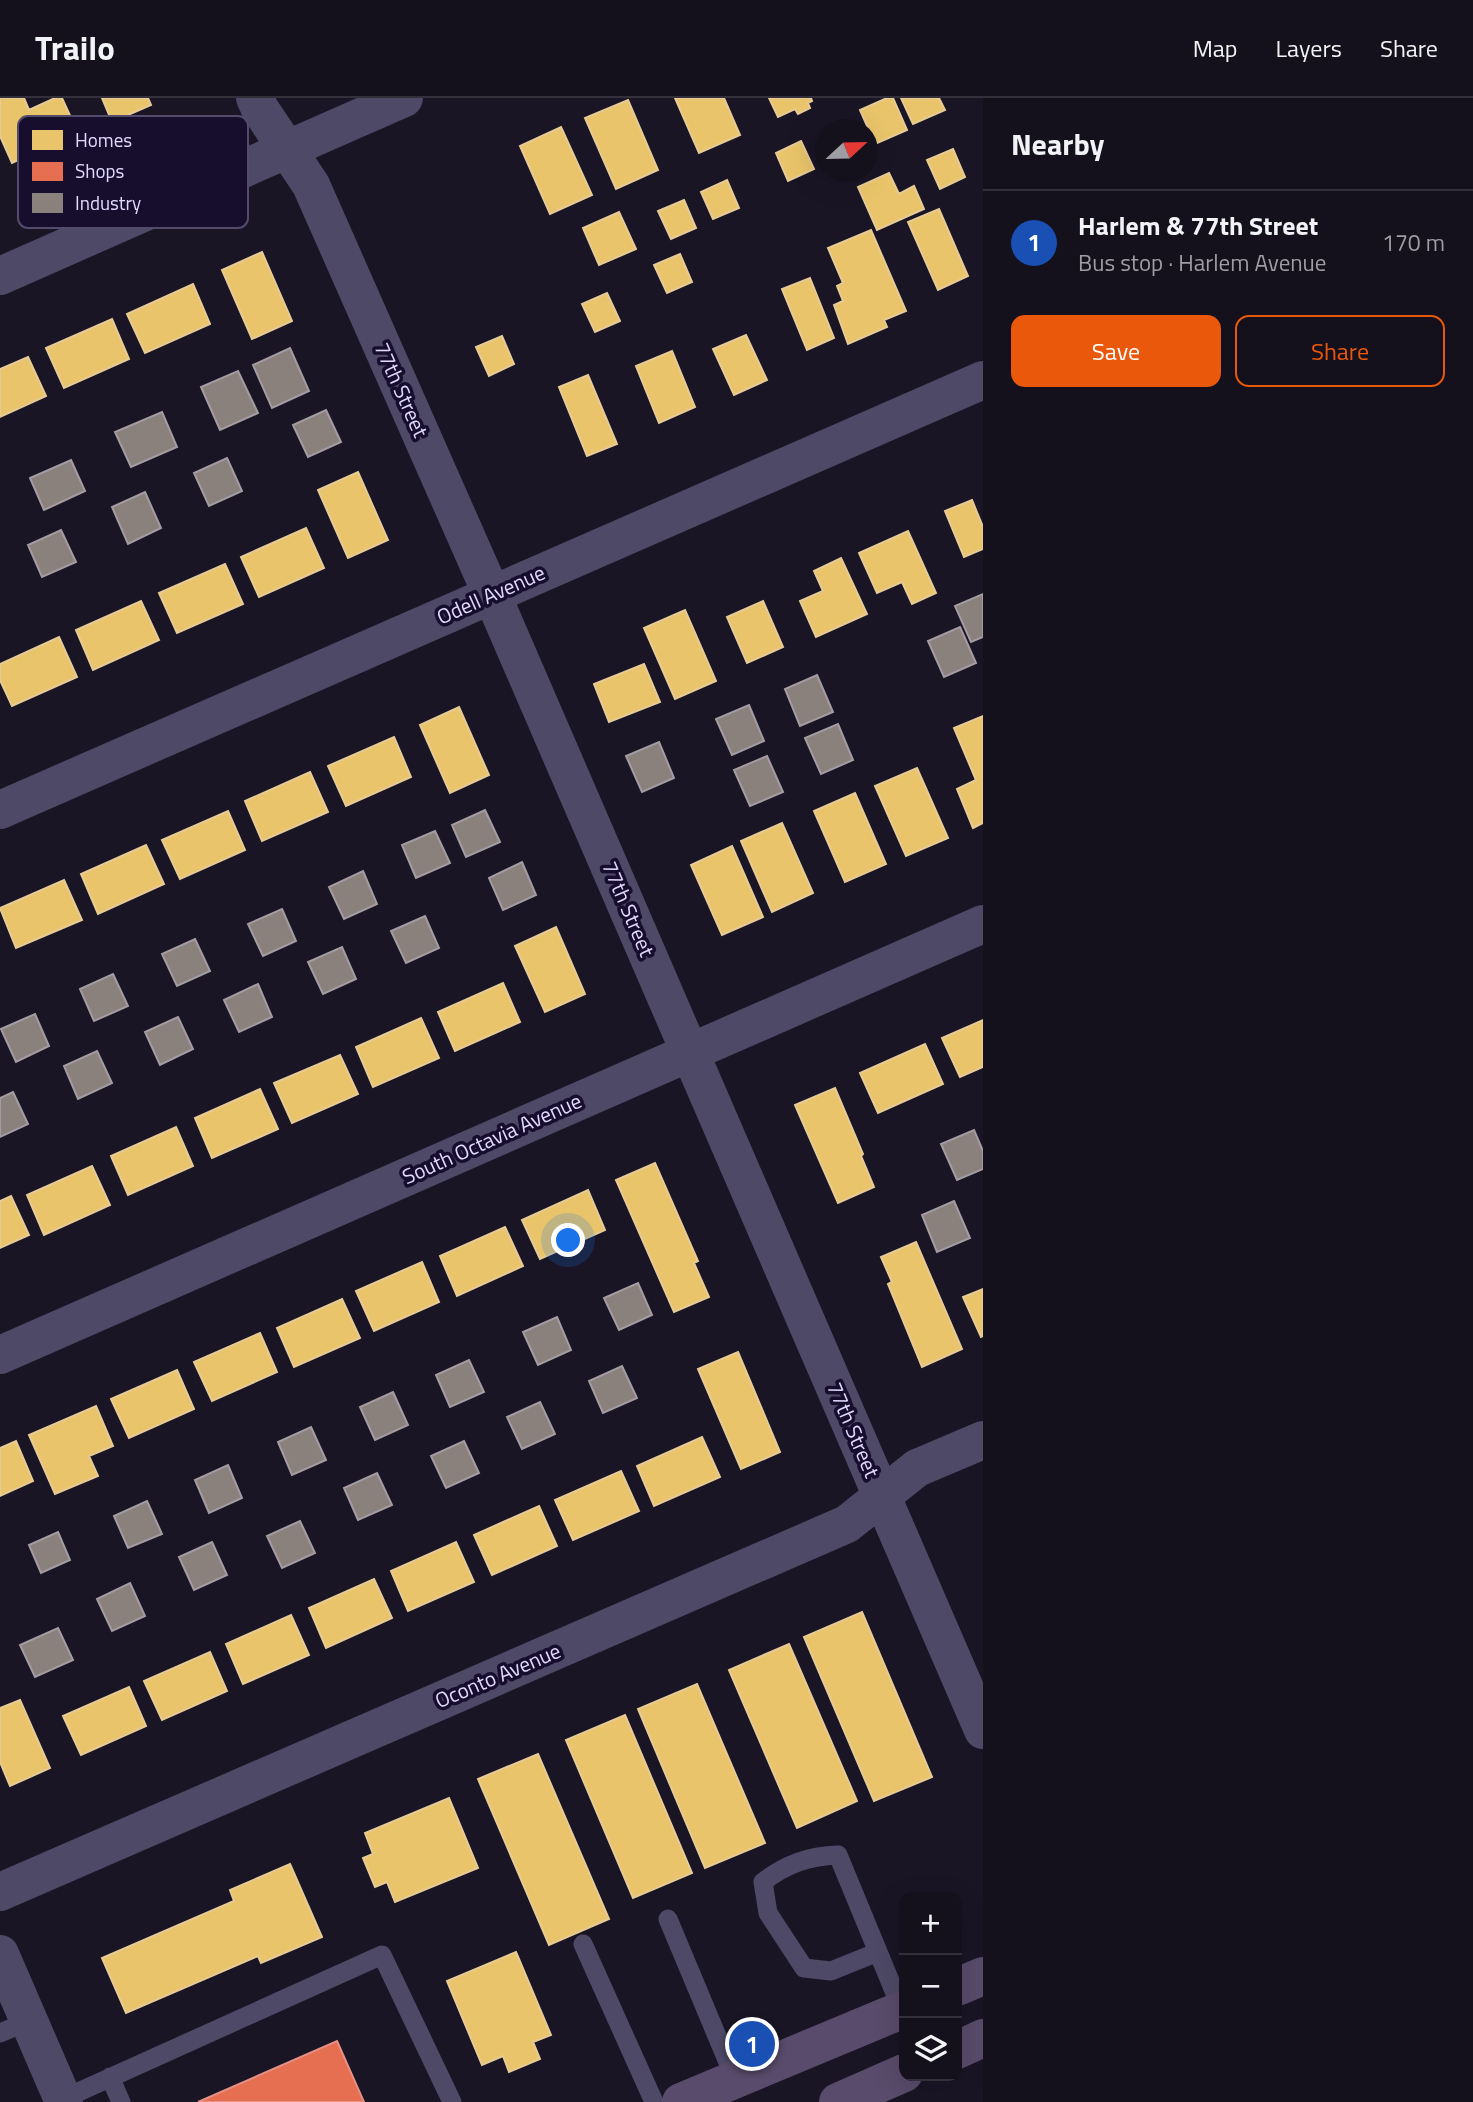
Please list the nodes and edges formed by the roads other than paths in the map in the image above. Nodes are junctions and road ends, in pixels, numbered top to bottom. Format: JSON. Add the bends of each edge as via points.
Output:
{"nodes":[{"id":1,"x":256,"y":98,"type":"edge"},
{"id":2,"x":404,"y":98,"type":"edge"},
{"id":3,"x":288,"y":150,"type":"junction"},
{"id":4,"x":248,"y":168,"type":"edge"},
{"id":5,"x":110,"y":228,"type":"edge"},
{"id":6,"x":0,"y":276,"type":"edge"},
{"id":7,"x":983,"y":380,"type":"edge"},
{"id":8,"x":492,"y":595,"type":"junction"},
{"id":9,"x":0,"y":810,"type":"edge"},
{"id":10,"x":983,"y":924,"type":"edge"},
{"id":11,"x":690,"y":1053,"type":"junction"},
{"id":12,"x":0,"y":1355,"type":"edge"},
{"id":13,"x":983,"y":1440,"type":"edge"},
{"id":14,"x":882,"y":1498,"type":"junction"},
{"id":15,"x":981,"y":1721,"type":"edge"},
{"id":16,"x":0,"y":1892,"type":"edge"},
{"id":17,"x":668,"y":1919,"type":"dead end"},
{"id":18,"x":583,"y":1944,"type":"dead end"},
{"id":19,"x":878,"y":1952,"type":"junction"},
{"id":20,"x":0,"y":1954,"type":"edge"},
{"id":21,"x":983,"y":1976,"type":"edge"},
{"id":22,"x":962,"y":1985,"type":"edge"},
{"id":23,"x":899,"y":2000,"type":"edge"},
{"id":24,"x":899,"y":2011,"type":"edge"},
{"id":25,"x":14,"y":2027,"type":"edge"},
{"id":26,"x":983,"y":2038,"type":"edge"},
{"id":27,"x":962,"y":2048,"type":"edge"},
{"id":28,"x":899,"y":2075,"type":"edge"},
{"id":29,"x":110,"y":2077,"type":"junction"},
{"id":30,"x":735,"y":2079,"type":"junction"},
{"id":31,"x":64,"y":2100,"type":"edge"},
{"id":32,"x":121,"y":2102,"type":"edge"},
{"id":33,"x":452,"y":2102,"type":"edge"},
{"id":34,"x":654,"y":2102,"type":"edge"},
{"id":35,"x":681,"y":2102,"type":"edge"},
{"id":36,"x":838,"y":2102,"type":"edge"}],
"edges":[{"from":1,"to":3,"type":"street","name":"77th Street"},
{"from":2,"to":3,"type":"street"},
{"from":3,"to":4,"type":"street"},
{"from":3,"to":8,"type":"street","name":"77th Street","via":[[311,185]]},
{"from":5,"to":6,"type":"street"},
{"from":7,"to":8,"type":"street","name":"Odell Avenue"},
{"from":8,"to":9,"type":"street","name":"Odell Avenue"},
{"from":8,"to":11,"type":"street","name":"77th Street"},
{"from":10,"to":11,"type":"street","name":"South Octavia Avenue"},
{"from":11,"to":12,"type":"street","name":"South Octavia Avenue"},
{"from":11,"to":14,"type":"street","name":"77th Street"},
{"from":13,"to":14,"type":"street","name":"Oconto Avenue","via":[[918,1468]]},
{"from":14,"to":15,"type":"street","name":"77th Street"},
{"from":14,"to":16,"type":"street","name":"Oconto Avenue","via":[[847,1524]]},
{"from":17,"to":30,"type":"lane"},
{"from":18,"to":34,"type":"lane"},
{"from":19,"to":19,"type":"lane","via":[[838,1855],[781,1868],[763,1882],[768,1913],[804,1968],[831,1971]]},
{"from":19,"to":23,"type":"lane"},
{"from":20,"to":25,"type":"street"},
{"from":21,"to":22,"type":"main road"},
{"from":24,"to":30,"type":"main road"},
{"from":25,"to":31,"type":"street"},
{"from":26,"to":27,"type":"main road"},
{"from":28,"to":36,"type":"main road"},
{"from":29,"to":31,"type":"lane"},
{"from":29,"to":32,"type":"lane"},
{"from":29,"to":33,"type":"lane","via":[[382,1955]]},
{"from":30,"to":35,"type":"main road"}]}
